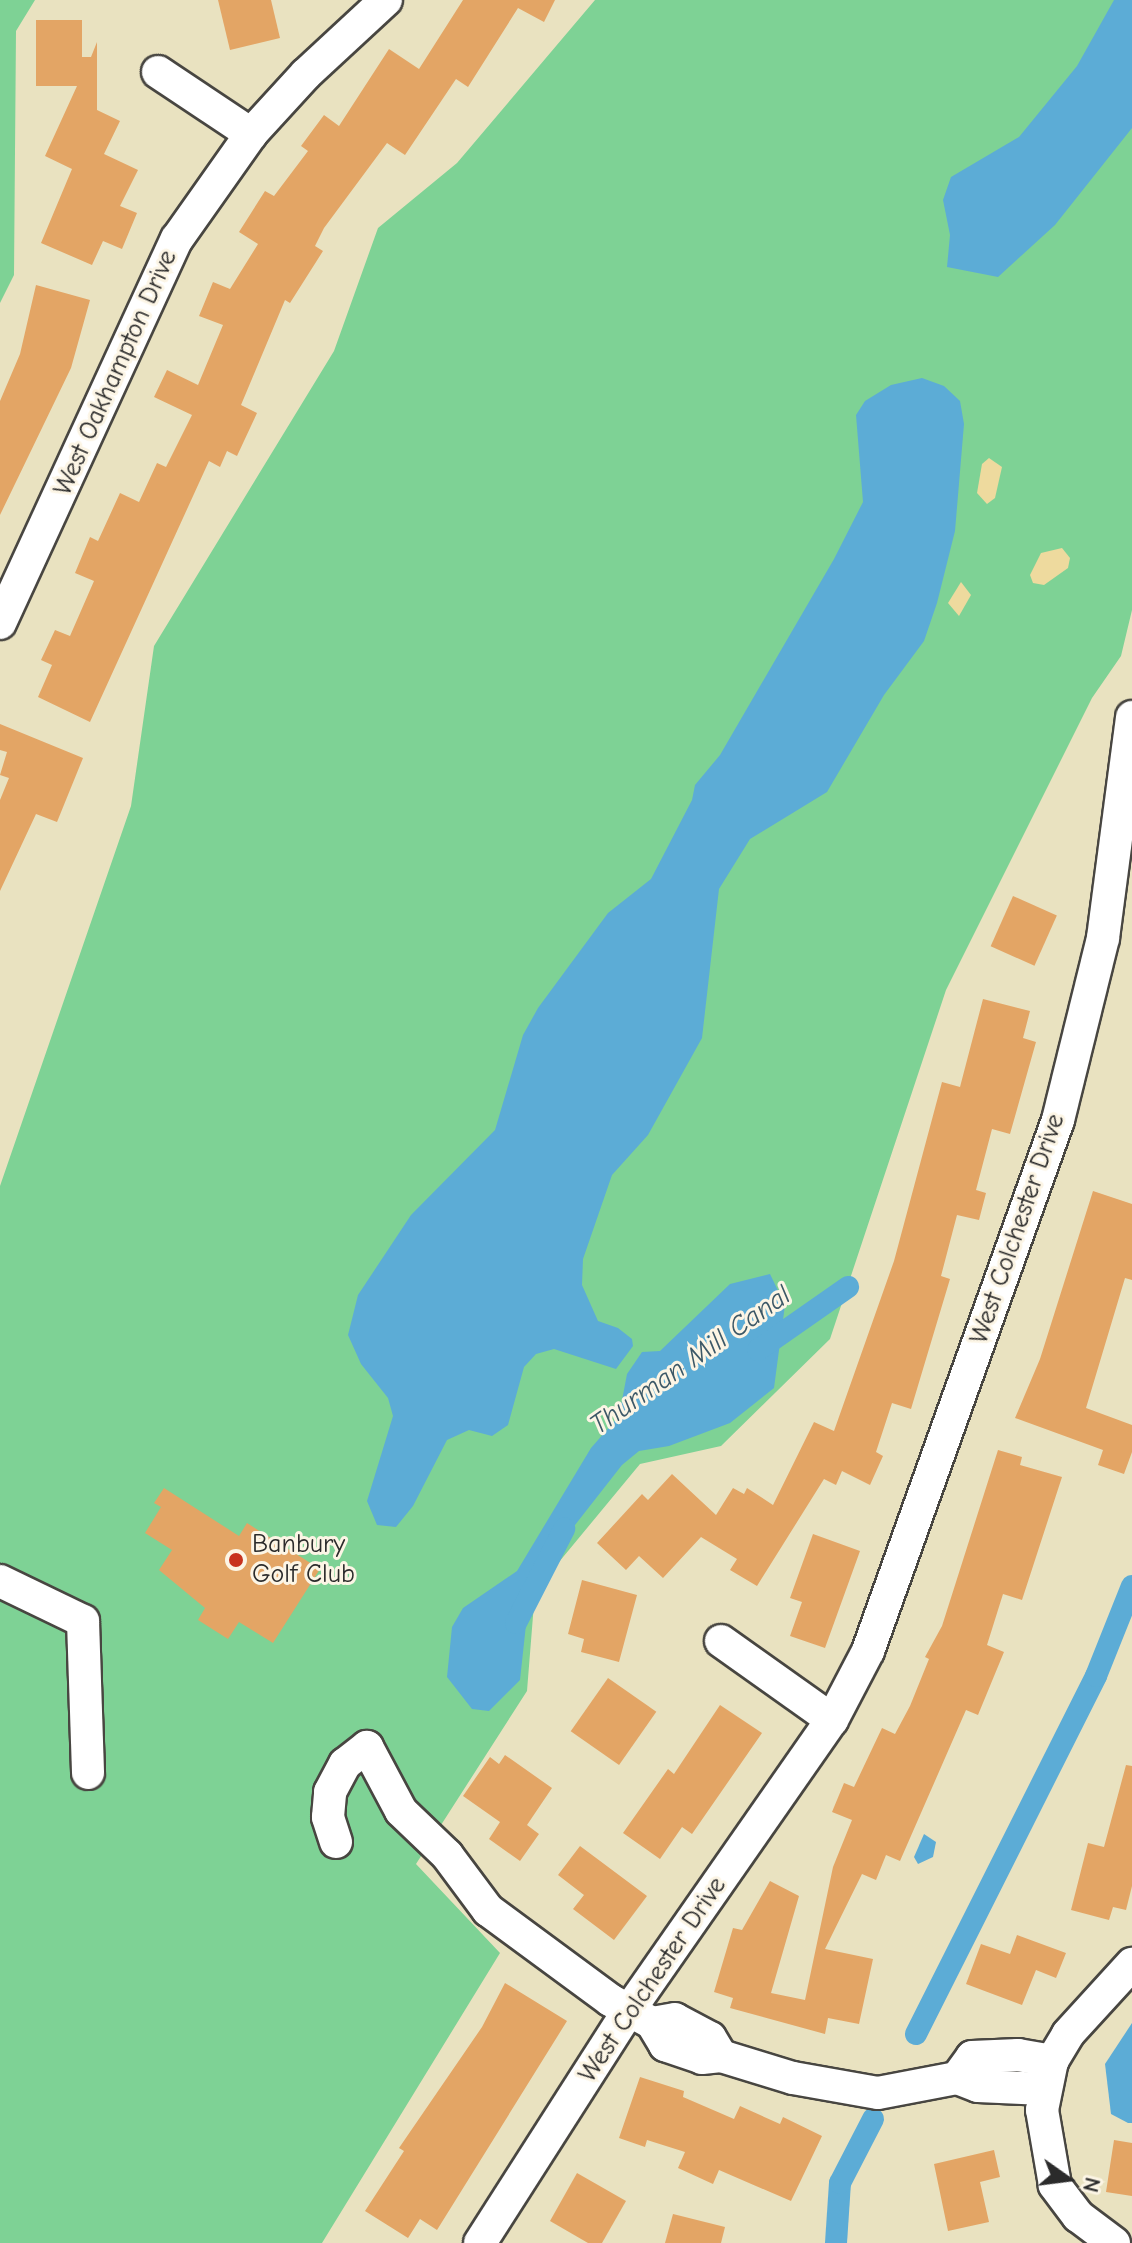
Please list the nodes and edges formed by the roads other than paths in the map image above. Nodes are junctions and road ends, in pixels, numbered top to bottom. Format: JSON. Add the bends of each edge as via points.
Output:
{"nodes":[{"id":1,"x":386,"y":0,"type":"edge"},
{"id":2,"x":158,"y":72,"type":"dead end"},
{"id":3,"x":251,"y":134,"type":"junction"},
{"id":4,"x":0,"y":623,"type":"edge"},
{"id":5,"x":1132,"y":717,"type":"edge"},
{"id":6,"x":13,"y":1588,"type":"edge"},
{"id":7,"x":721,"y":1641,"type":"dead end"},
{"id":8,"x":832,"y":1720,"type":"junction"},
{"id":9,"x":88,"y":1773,"type":"dead end"},
{"id":10,"x":336,"y":1842,"type":"dead end"},
{"id":11,"x":1132,"y":1964,"type":"edge"},
{"id":12,"x":640,"y":2017,"type":"junction"},
{"id":13,"x":1048,"y":2075,"type":"junction"},
{"id":14,"x":480,"y":2243,"type":"edge"},
{"id":15,"x":1114,"y":2243,"type":"edge"}],
"edges":[{"from":1,"to":3,"type":"street","name":"West Oakhampton Drive"},
{"from":2,"to":3,"type":"street"},
{"from":3,"to":4,"type":"street","name":"West Oakhampton Drive","via":[[177,239],[141,307],[102,409]]},
{"from":5,"to":8,"type":"street","name":"West Colchester Drive","via":[[1103,938],[1058,1120],[868,1651]]},
{"from":6,"to":9,"type":"street","via":[[83,1621]]},
{"from":7,"to":8,"type":"street"},
{"from":8,"to":12,"type":"street","name":"West Colchester Drive"},
{"from":10,"to":12,"type":"street","via":[[328,1817],[330,1792],[345,1764],[367,1747],[401,1811],[447,1855],[488,1910]]},
{"from":11,"to":13,"type":"street","via":[[1068,2034]]},
{"from":12,"to":13,"type":"street","via":[[675,2019],[710,2038],[721,2056],[793,2078],[878,2093],[957,2078],[978,2086]]},
{"from":12,"to":14,"type":"street","name":"West Colchester Drive"},
{"from":13,"to":15,"type":"street","via":[[1044,2138],[1055,2185],[1078,2216]]}]}
